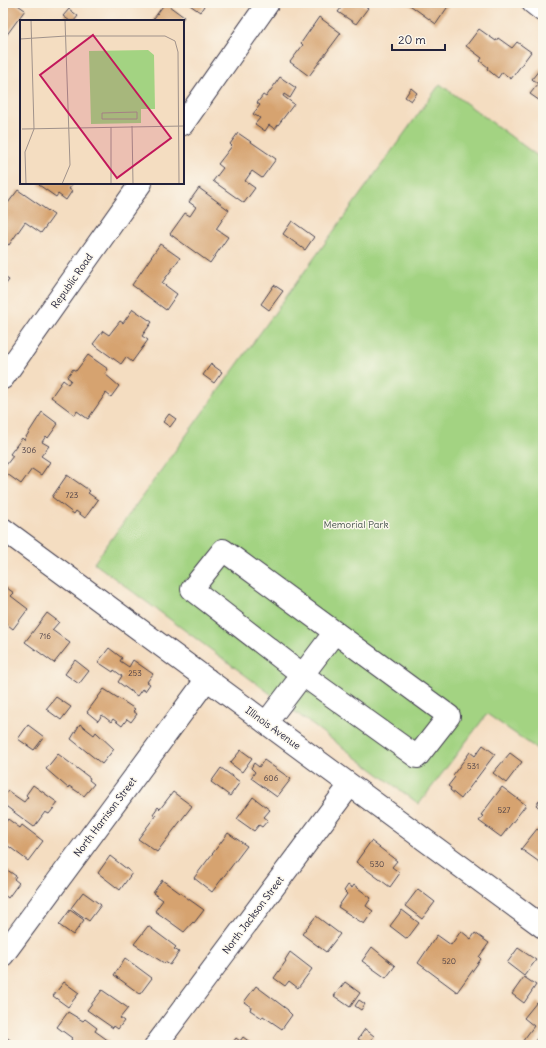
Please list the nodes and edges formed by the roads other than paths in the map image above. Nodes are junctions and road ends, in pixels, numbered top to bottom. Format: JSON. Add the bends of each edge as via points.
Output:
{"nodes":[{"id":1,"x":268,"y":3,"type":"edge"},
{"id":2,"x":533,"y":3,"type":"edge"},
{"id":3,"x":543,"y":11,"type":"edge"},
{"id":4,"x":184,"y":123,"type":"edge"},
{"id":5,"x":140,"y":184,"type":"edge"},
{"id":6,"x":3,"y":378,"type":"edge"},
{"id":7,"x":3,"y":529,"type":"edge"},
{"id":8,"x":335,"y":632,"type":"junction"},
{"id":9,"x":303,"y":675,"type":"junction"},
{"id":10,"x":207,"y":679,"type":"junction"},
{"id":11,"x":266,"y":723,"type":"junction"},
{"id":12,"x":350,"y":785,"type":"junction"},
{"id":13,"x":543,"y":926,"type":"edge"},
{"id":14,"x":3,"y":955,"type":"edge"},
{"id":15,"x":156,"y":1045,"type":"edge"}],
"edges":[{"from":1,"to":4,"type":"street"},
{"from":2,"to":3,"type":"street"},
{"from":5,"to":6,"type":"street","name":"Republic Road"},
{"from":7,"to":10,"type":"street","name":"Illinois Avenue"},
{"from":8,"to":9,"type":"street"},
{"from":8,"to":9,"type":"street","via":[[223,550],[192,589]]},
{"from":8,"to":9,"type":"street","via":[[449,716],[417,757]]},
{"from":9,"to":11,"type":"street"},
{"from":10,"to":11,"type":"street","name":"Illinois Avenue"},
{"from":10,"to":14,"type":"street","name":"North Harrison Street"},
{"from":11,"to":12,"type":"street","name":"Illinois Avenue"},
{"from":12,"to":13,"type":"street","name":"Illinois Avenue"},
{"from":12,"to":15,"type":"street","name":"North Jackson Street"}]}
